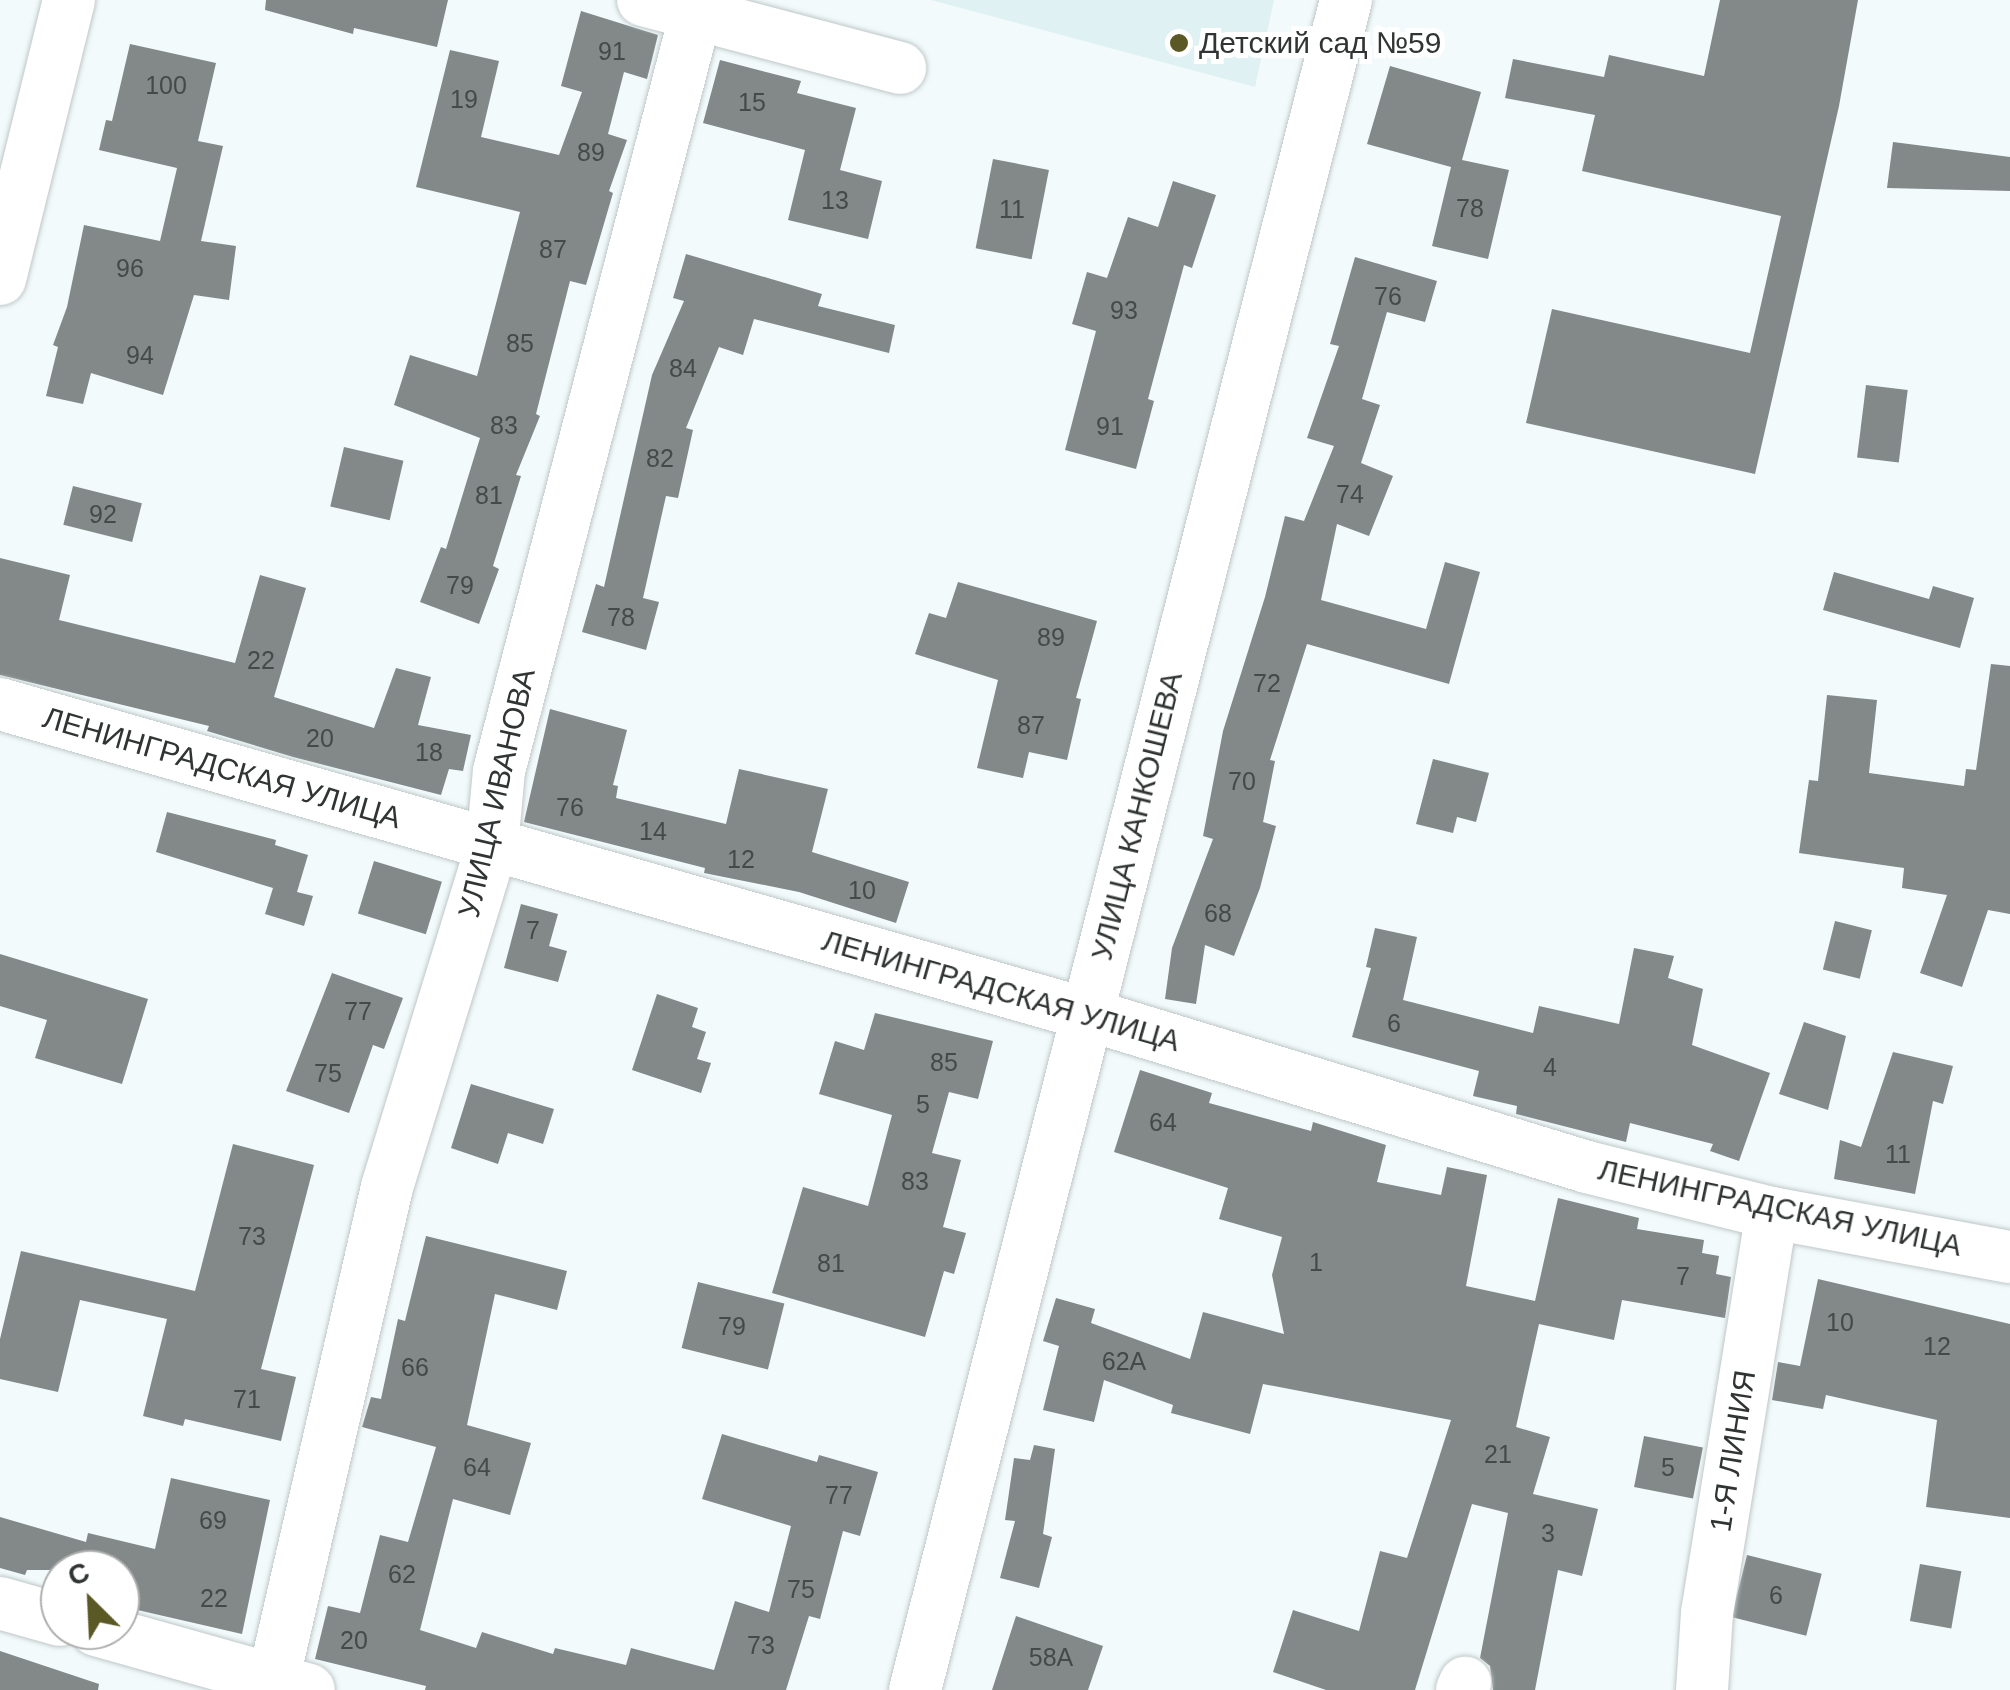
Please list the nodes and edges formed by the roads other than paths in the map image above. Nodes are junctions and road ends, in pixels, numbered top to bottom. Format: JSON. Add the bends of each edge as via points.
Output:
{"nodes":[{"id":1,"x":69,"y":0,"type":"edge"},
{"id":2,"x":643,"y":0,"type":"edge"},
{"id":3,"x":1346,"y":0,"type":"edge"},
{"id":4,"x":696,"y":13,"type":"junction"},
{"id":5,"x":900,"y":68,"type":"dead end"},
{"id":6,"x":0,"y":279,"type":"edge"},
{"id":7,"x":0,"y":704,"type":"edge"},
{"id":8,"x":492,"y":846,"type":"junction"},
{"id":9,"x":1086,"y":1014,"type":"junction"},
{"id":10,"x":1772,"y":1213,"type":"junction"},
{"id":11,"x":2009,"y":1249,"type":"edge"},
{"id":12,"x":0,"y":1603,"type":"edge"},
{"id":13,"x":40,"y":1614,"type":"edge"},
{"id":14,"x":140,"y":1643,"type":"edge"},
{"id":15,"x":285,"y":1687,"type":"edge"},
{"id":16,"x":915,"y":1690,"type":"edge"},
{"id":17,"x":1702,"y":1690,"type":"edge"}],
"edges":[{"from":1,"to":6,"type":"street"},
{"from":2,"to":4,"type":"street"},
{"from":3,"to":9,"type":"street","name":"УЛИЦА КАНКОШЕВА"},
{"from":4,"to":5,"type":"street"},
{"from":4,"to":8,"type":"street","name":"УЛИЦА ИВАНОВА","via":[[499,771]]},
{"from":7,"to":8,"type":"street","name":"ЛЕНИНГРАДСКАЯ УЛИЦА"},
{"from":8,"to":9,"type":"street","name":"ЛЕНИНГРАДСКАЯ УЛИЦА"},
{"from":8,"to":15,"type":"street","name":"УЛИЦА ИВАНОВА","via":[[387,1186]]},
{"from":9,"to":10,"type":"street","name":"ЛЕНИНГРАДСКАЯ УЛИЦА","via":[[1587,1167]]},
{"from":9,"to":16,"type":"street","name":"УЛИЦА КАНКОШЕВА"},
{"from":10,"to":11,"type":"street","name":"ЛЕНИНГРАДСКАЯ УЛИЦА"},
{"from":10,"to":17,"type":"street","name":"1-Я ЛИНИЯ","via":[[1707,1613]]},
{"from":12,"to":13,"type":"street"},
{"from":14,"to":15,"type":"street"}]}
